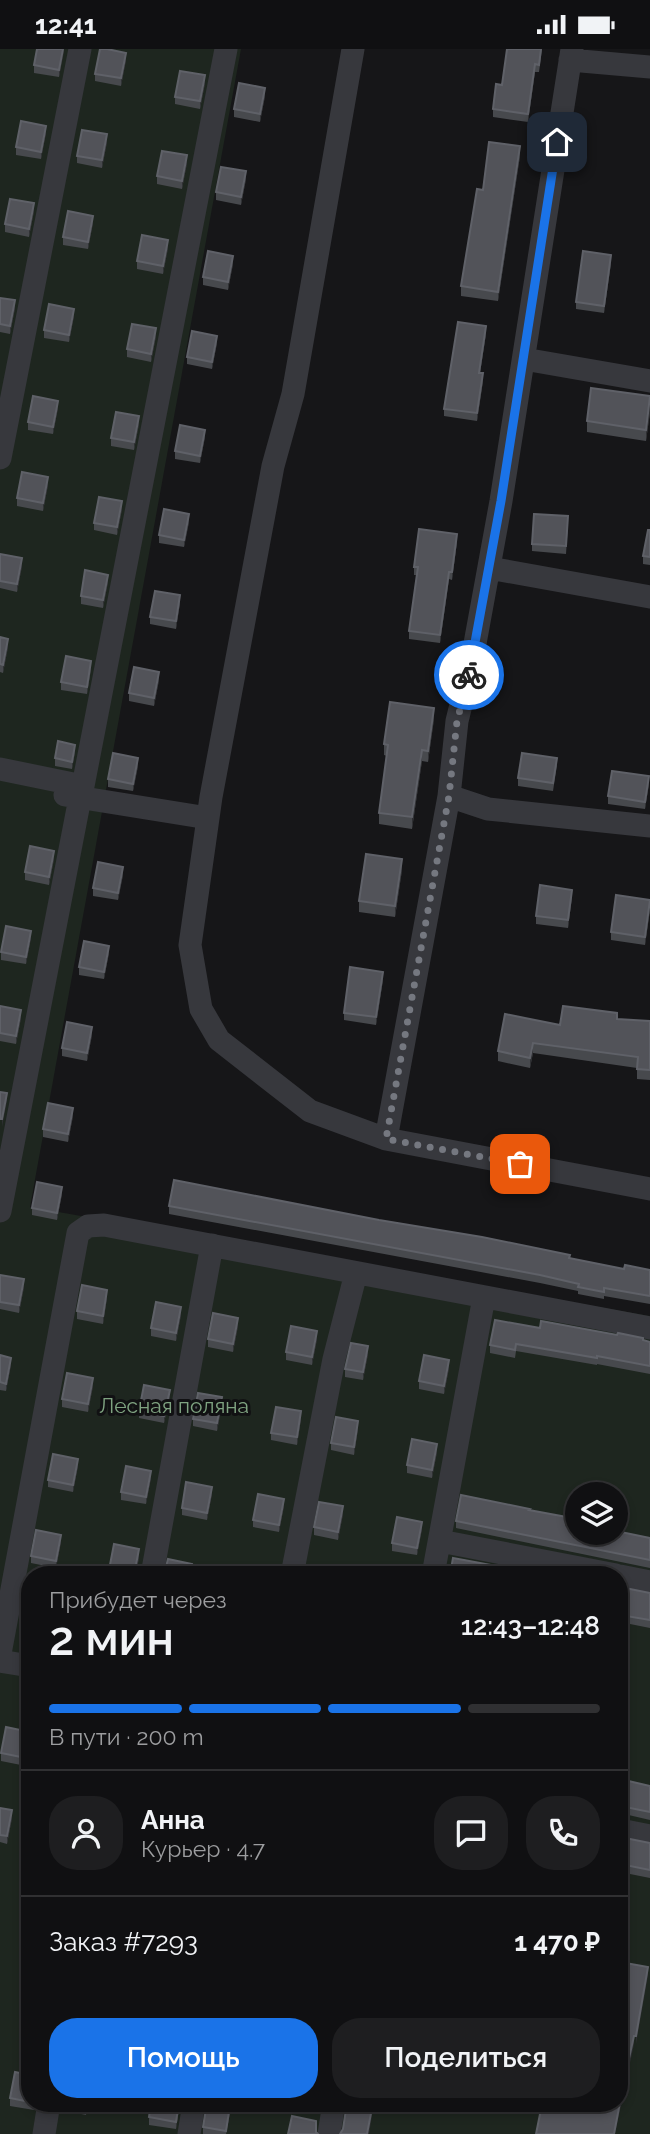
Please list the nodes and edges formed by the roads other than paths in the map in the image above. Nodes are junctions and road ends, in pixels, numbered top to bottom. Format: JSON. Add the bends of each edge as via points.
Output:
{"nodes":[{"id":1,"x":80,"y":49,"type":"edge"},
{"id":2,"x":226,"y":49,"type":"edge"},
{"id":3,"x":353,"y":49,"type":"edge"},
{"id":4,"x":571,"y":55,"type":"edge"},
{"id":5,"x":650,"y":67,"type":"edge"},
{"id":6,"x":524,"y":359,"type":"junction"},
{"id":7,"x":650,"y":381,"type":"edge"},
{"id":8,"x":0,"y":458,"type":"edge"},
{"id":9,"x":489,"y":568,"type":"junction"},
{"id":10,"x":650,"y":597,"type":"edge"},
{"id":11,"x":0,"y":769,"type":"edge"},
{"id":12,"x":0,"y":782,"type":"edge"},
{"id":13,"x":449,"y":796,"type":"junction"},
{"id":14,"x":80,"y":798,"type":"junction"},
{"id":15,"x":208,"y":818,"type":"junction"},
{"id":16,"x":650,"y":825,"type":"edge"},
{"id":17,"x":386,"y":1139,"type":"junction"},
{"id":18,"x":650,"y":1189,"type":"edge"},
{"id":19,"x":0,"y":1211,"type":"edge"},
{"id":20,"x":212,"y":1245,"type":"junction"},
{"id":21,"x":356,"y":1273,"type":"junction"},
{"id":22,"x":484,"y":1297,"type":"junction"},
{"id":23,"x":650,"y":1328,"type":"edge"},
{"id":24,"x":440,"y":1541,"type":"junction"},
{"id":25,"x":154,"y":1566,"type":"edge"},
{"id":26,"x":294,"y":1566,"type":"edge"},
{"id":27,"x":435,"y":1566,"type":"edge"},
{"id":28,"x":571,"y":1566,"type":"edge"},
{"id":29,"x":628,"y":1577,"type":"edge"},
{"id":30,"x":650,"y":1582,"type":"edge"},
{"id":31,"x":0,"y":1654,"type":"edge"},
{"id":32,"x":0,"y":1661,"type":"edge"},
{"id":33,"x":21,"y":1664,"type":"edge"},
{"id":34,"x":628,"y":1832,"type":"edge"},
{"id":35,"x":650,"y":1836,"type":"edge"},
{"id":36,"x":48,"y":2112,"type":"edge"},
{"id":37,"x":193,"y":2112,"type":"edge"},
{"id":38,"x":333,"y":2112,"type":"edge"},
{"id":39,"x":44,"y":2134,"type":"edge"},
{"id":40,"x":189,"y":2134,"type":"edge"},
{"id":41,"x":329,"y":2134,"type":"edge"}],
"edges":[{"from":1,"to":8,"type":"street"},
{"from":2,"to":11,"type":"street","via":[[83,786]]},
{"from":3,"to":15,"type":"street","via":[[293,394],[274,467]]},
{"from":4,"to":5,"type":"street"},
{"from":4,"to":6,"type":"street"},
{"from":6,"to":7,"type":"street"},
{"from":6,"to":9,"type":"street"},
{"from":9,"to":10,"type":"street"},
{"from":9,"to":13,"type":"street","via":[[457,721]]},
{"from":12,"to":14,"type":"street"},
{"from":13,"to":16,"type":"street","via":[[488,809]]},
{"from":13,"to":17,"type":"street"},
{"from":14,"to":15,"type":"street"},
{"from":14,"to":19,"type":"street"},
{"from":15,"to":17,"type":"street","via":[[190,945],[201,1009],[219,1040],[310,1111]]},
{"from":17,"to":18,"type":"street"},
{"from":20,"to":21,"type":"street"},
{"from":20,"to":25,"type":"street"},
{"from":20,"to":31,"type":"street","via":[[104,1225],[88,1226],[78,1233]]},
{"from":21,"to":22,"type":"street"},
{"from":21,"to":26,"type":"street","via":[[334,1359]]},
{"from":22,"to":23,"type":"street"},
{"from":22,"to":24,"type":"street"},
{"from":24,"to":27,"type":"street"},
{"from":24,"to":28,"type":"street"},
{"from":29,"to":30,"type":"street"},
{"from":32,"to":33,"type":"street"},
{"from":34,"to":35,"type":"street"},
{"from":36,"to":39,"type":"street"},
{"from":37,"to":40,"type":"street"},
{"from":38,"to":41,"type":"street"}]}
